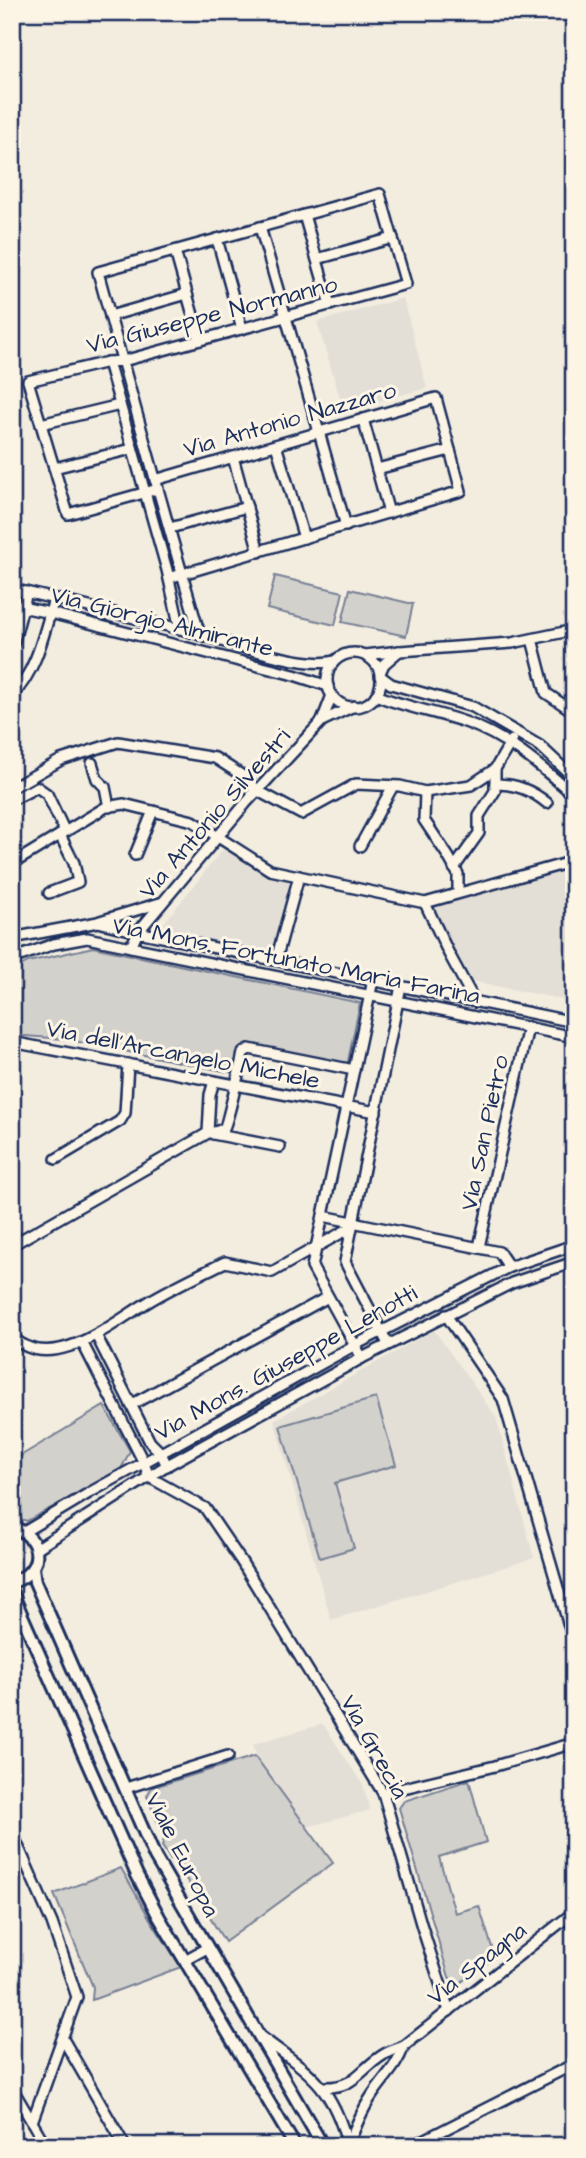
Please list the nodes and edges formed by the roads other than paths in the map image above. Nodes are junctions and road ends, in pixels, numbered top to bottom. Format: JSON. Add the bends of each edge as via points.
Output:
{"nodes":[{"id":1,"x":304,"y":215,"type":"junction"},
{"id":2,"x":260,"y":227,"type":"junction"},
{"id":3,"x":393,"y":238,"type":"junction"},
{"id":4,"x":217,"y":239,"type":"junction"},
{"id":5,"x":175,"y":251,"type":"junction"},
{"id":6,"x":317,"y":259,"type":"junction"},
{"id":7,"x":187,"y":294,"type":"junction"},
{"id":8,"x":330,"y":305,"type":"junction"},
{"id":9,"x":110,"y":316,"type":"junction"},
{"id":10,"x":285,"y":317,"type":"junction"},
{"id":11,"x":243,"y":329,"type":"junction"},
{"id":12,"x":200,"y":340,"type":"junction"},
{"id":13,"x":108,"y":362,"type":"junction"},
{"id":14,"x":123,"y":362,"type":"junction"},
{"id":15,"x":120,"y":405,"type":"junction"},
{"id":16,"x":363,"y":419,"type":"junction"},
{"id":17,"x":41,"y":424,"type":"junction"},
{"id":18,"x":319,"y":432,"type":"junction"},
{"id":19,"x":276,"y":445,"type":"junction"},
{"id":20,"x":132,"y":449,"type":"junction"},
{"id":21,"x":450,"y":450,"type":"junction"},
{"id":22,"x":233,"y":457,"type":"junction"},
{"id":23,"x":54,"y":468,"type":"junction"},
{"id":24,"x":377,"y":469,"type":"junction"},
{"id":25,"x":156,"y":484,"type":"junction"},
{"id":26,"x":145,"y":493,"type":"junction"},
{"id":27,"x":247,"y":507,"type":"junction"},
{"id":28,"x":389,"y":513,"type":"junction"},
{"id":29,"x":346,"y":526,"type":"junction"},
{"id":30,"x":170,"y":528,"type":"junction"},
{"id":31,"x":304,"y":538,"type":"junction"},
{"id":32,"x":259,"y":552,"type":"junction"},
{"id":33,"x":182,"y":574,"type":"junction"},
{"id":34,"x":169,"y":578,"type":"junction"},
{"id":35,"x":12,"y":589,"type":"edge"},
{"id":36,"x":27,"y":592,"type":"junction"},
{"id":37,"x":54,"y":598,"type":"junction"},
{"id":38,"x":12,"y":605,"type":"edge"},
{"id":39,"x":23,"y":607,"type":"junction"},
{"id":40,"x":50,"y":613,"type":"junction"},
{"id":41,"x":180,"y":629,"type":"junction"},
{"id":42,"x":574,"y":630,"type":"edge"},
{"id":43,"x":200,"y":635,"type":"junction"},
{"id":44,"x":532,"y":639,"type":"junction"},
{"id":45,"x":12,"y":648,"type":"edge"},
{"id":46,"x":400,"y":650,"type":"junction"},
{"id":47,"x":365,"y":655,"type":"junction"},
{"id":48,"x":334,"y":661,"type":"junction"},
{"id":49,"x":380,"y":674,"type":"junction"},
{"id":50,"x":327,"y":685,"type":"junction"},
{"id":51,"x":332,"y":695,"type":"junction"},
{"id":52,"x":376,"y":695,"type":"junction"},
{"id":53,"x":12,"y":696,"type":"edge"},
{"id":54,"x":355,"y":706,"type":"junction"},
{"id":55,"x":574,"y":712,"type":"edge"},
{"id":56,"x":322,"y":722,"type":"junction"},
{"id":57,"x":516,"y":732,"type":"junction"},
{"id":58,"x":510,"y":743,"type":"junction"},
{"id":59,"x":92,"y":763,"type":"dead end"},
{"id":60,"x":495,"y":769,"type":"junction"},
{"id":61,"x":574,"y":778,"type":"edge"},
{"id":62,"x":13,"y":784,"type":"edge"},
{"id":63,"x":495,"y":784,"type":"junction"},
{"id":64,"x":393,"y":786,"type":"junction"},
{"id":65,"x":258,"y":791,"type":"junction"},
{"id":66,"x":425,"y":792,"type":"junction"},
{"id":67,"x":574,"y":795,"type":"edge"},
{"id":68,"x":12,"y":800,"type":"edge"},
{"id":69,"x":246,"y":803,"type":"junction"},
{"id":70,"x":547,"y":803,"type":"dead end"},
{"id":71,"x":109,"y":807,"type":"junction"},
{"id":72,"x":153,"y":811,"type":"junction"},
{"id":73,"x":63,"y":833,"type":"junction"},
{"id":74,"x":218,"y":837,"type":"junction"},
{"id":75,"x":360,"y":846,"type":"dead end"},
{"id":76,"x":135,"y":855,"type":"dead end"},
{"id":77,"x":13,"y":861,"type":"edge"},
{"id":78,"x":574,"y":861,"type":"edge"},
{"id":79,"x":454,"y":868,"type":"junction"},
{"id":80,"x":299,"y":876,"type":"junction"},
{"id":81,"x":49,"y":893,"type":"dead end"},
{"id":82,"x":458,"y":893,"type":"junction"},
{"id":83,"x":162,"y":903,"type":"junction"},
{"id":84,"x":425,"y":903,"type":"junction"},
{"id":85,"x":98,"y":922,"type":"junction"},
{"id":86,"x":138,"y":932,"type":"junction"},
{"id":87,"x":12,"y":938,"type":"edge"},
{"id":88,"x":131,"y":947,"type":"junction"},
{"id":89,"x":12,"y":959,"type":"edge"},
{"id":90,"x":276,"y":960,"type":"junction"},
{"id":91,"x":373,"y":980,"type":"junction"},
{"id":92,"x":401,"y":986,"type":"junction"},
{"id":93,"x":370,"y":995,"type":"junction"},
{"id":94,"x":398,"y":1001,"type":"junction"},
{"id":95,"x":475,"y":1002,"type":"junction"},
{"id":96,"x":574,"y":1022,"type":"edge"},
{"id":97,"x":528,"y":1027,"type":"junction"},
{"id":98,"x":574,"y":1037,"type":"edge"},
{"id":99,"x":12,"y":1042,"type":"edge"},
{"id":100,"x":128,"y":1064,"type":"junction"},
{"id":101,"x":354,"y":1070,"type":"junction"},
{"id":102,"x":214,"y":1081,"type":"junction"},
{"id":103,"x":234,"y":1085,"type":"junction"},
{"id":104,"x":347,"y":1107,"type":"junction"},
{"id":105,"x":376,"y":1112,"type":"junction"},
{"id":106,"x":208,"y":1133,"type":"junction"},
{"id":107,"x":280,"y":1147,"type":"dead end"},
{"id":108,"x":56,"y":1158,"type":"dead end"},
{"id":109,"x":324,"y":1216,"type":"junction"},
{"id":110,"x":351,"y":1225,"type":"junction"},
{"id":111,"x":12,"y":1245,"type":"edge"},
{"id":112,"x":574,"y":1245,"type":"edge"},
{"id":113,"x":479,"y":1247,"type":"junction"},
{"id":114,"x":316,"y":1249,"type":"junction"},
{"id":115,"x":574,"y":1262,"type":"edge"},
{"id":116,"x":509,"y":1267,"type":"junction"},
{"id":117,"x":328,"y":1297,"type":"junction"},
{"id":118,"x":446,"y":1315,"type":"junction"},
{"id":119,"x":381,"y":1331,"type":"junction"},
{"id":120,"x":96,"y":1335,"type":"junction"},
{"id":121,"x":12,"y":1336,"type":"edge"},
{"id":122,"x":82,"y":1342,"type":"junction"},
{"id":123,"x":388,"y":1344,"type":"junction"},
{"id":124,"x":355,"y":1345,"type":"junction"},
{"id":125,"x":362,"y":1358,"type":"junction"},
{"id":126,"x":129,"y":1402,"type":"junction"},
{"id":127,"x":114,"y":1406,"type":"junction"},
{"id":128,"x":161,"y":1453,"type":"junction"},
{"id":129,"x":144,"y":1463,"type":"junction"},
{"id":130,"x":167,"y":1466,"type":"junction"},
{"id":131,"x":149,"y":1477,"type":"junction"},
{"id":132,"x":12,"y":1527,"type":"edge"},
{"id":133,"x":24,"y":1532,"type":"junction"},
{"id":134,"x":36,"y":1549,"type":"junction"},
{"id":135,"x":33,"y":1568,"type":"junction"},
{"id":136,"x":12,"y":1582,"type":"edge"},
{"id":137,"x":12,"y":1593,"type":"edge"},
{"id":138,"x":574,"y":1643,"type":"edge"},
{"id":139,"x":574,"y":1743,"type":"edge"},
{"id":140,"x":228,"y":1755,"type":"dead end"},
{"id":141,"x":126,"y":1788,"type":"junction"},
{"id":142,"x":383,"y":1793,"type":"junction"},
{"id":143,"x":12,"y":1832,"type":"edge"},
{"id":144,"x":574,"y":1912,"type":"edge"},
{"id":145,"x":207,"y":1948,"type":"junction"},
{"id":146,"x":185,"y":1960,"type":"junction"},
{"id":147,"x":449,"y":2011,"type":"junction"},
{"id":148,"x":257,"y":2034,"type":"junction"},
{"id":149,"x":63,"y":2039,"type":"junction"},
{"id":150,"x":404,"y":2046,"type":"junction"},
{"id":151,"x":574,"y":2064,"type":"edge"},
{"id":152,"x":324,"y":2087,"type":"junction"},
{"id":153,"x":12,"y":2088,"type":"edge"},
{"id":154,"x":32,"y":2122,"type":"junction"},
{"id":155,"x":46,"y":2146,"type":"edge"},
{"id":156,"x":125,"y":2146,"type":"edge"},
{"id":157,"x":295,"y":2146,"type":"edge"},
{"id":158,"x":323,"y":2146,"type":"edge"},
{"id":159,"x":348,"y":2146,"type":"edge"},
{"id":160,"x":412,"y":2146,"type":"edge"}],
"edges":[{"from":1,"to":2,"type":"street"},
{"from":1,"to":3,"type":"street","via":[[380,194]]},
{"from":1,"to":6,"type":"street"},
{"from":2,"to":4,"type":"street"},
{"from":2,"to":10,"type":"street"},
{"from":3,"to":6,"type":"street"},
{"from":3,"to":8,"type":"street","name":"Via Giuseppe Normanno","via":[[406,284]]},
{"from":4,"to":5,"type":"street"},
{"from":4,"to":11,"type":"street"},
{"from":5,"to":7,"type":"street"},
{"from":5,"to":9,"type":"street","via":[[98,272]]},
{"from":6,"to":8,"type":"street"},
{"from":7,"to":9,"type":"street"},
{"from":7,"to":12,"type":"street"},
{"from":8,"to":10,"type":"street","name":"Via Giuseppe Normanno"},
{"from":9,"to":14,"type":"street"},
{"from":10,"to":11,"type":"street","name":"Via Giuseppe Normanno"},
{"from":10,"to":18,"type":"street"},
{"from":11,"to":12,"type":"street","name":"Via Giuseppe Normanno"},
{"from":12,"to":14,"type":"street","name":"Via Giuseppe Normanno"},
{"from":13,"to":14,"type":"street","name":"Via Giuseppe Normanno"},
{"from":13,"to":15,"type":"street"},
{"from":13,"to":17,"type":"street","name":"Via Giuseppe Normanno","via":[[28,381]]},
{"from":14,"to":25,"type":"street"},
{"from":15,"to":17,"type":"street"},
{"from":15,"to":20,"type":"street"},
{"from":16,"to":18,"type":"street","name":"Via Antonio Nazzaro"},
{"from":16,"to":21,"type":"street","name":"Via Antonio Nazzaro","via":[[436,398]]},
{"from":16,"to":24,"type":"street"},
{"from":17,"to":23,"type":"street"},
{"from":18,"to":19,"type":"street","name":"Via Antonio Nazzaro"},
{"from":18,"to":29,"type":"street"},
{"from":19,"to":22,"type":"street","name":"Via Antonio Nazzaro"},
{"from":19,"to":31,"type":"street"},
{"from":20,"to":23,"type":"street"},
{"from":20,"to":26,"type":"street"},
{"from":21,"to":24,"type":"street"},
{"from":21,"to":28,"type":"street","via":[[461,491]]},
{"from":22,"to":25,"type":"street","name":"Via Antonio Nazzaro"},
{"from":22,"to":27,"type":"street"},
{"from":23,"to":26,"type":"street","name":"Via Antonio Nazzaro","via":[[68,514]]},
{"from":24,"to":28,"type":"street"},
{"from":25,"to":26,"type":"street","name":"Via Antonio Nazzaro"},
{"from":25,"to":30,"type":"street"},
{"from":26,"to":34,"type":"street"},
{"from":27,"to":30,"type":"street"},
{"from":27,"to":32,"type":"street"},
{"from":28,"to":29,"type":"street"},
{"from":29,"to":31,"type":"street"},
{"from":30,"to":33,"type":"street"},
{"from":31,"to":32,"type":"street"},
{"from":32,"to":33,"type":"street"},
{"from":33,"to":34,"type":"street"},
{"from":33,"to":43,"type":"street"},
{"from":34,"to":41,"type":"street"},
{"from":35,"to":36,"type":"street"},
{"from":36,"to":37,"type":"street","name":"Via Giorgio Almirante"},
{"from":36,"to":39,"type":"street","name":"Via Giorgio Almirante"},
{"from":37,"to":40,"type":"street"},
{"from":37,"to":41,"type":"street","name":"Via Giorgio Almirante"},
{"from":38,"to":39,"type":"street"},
{"from":39,"to":40,"type":"street","name":"Via Giorgio Almirante"},
{"from":39,"to":45,"type":"street"},
{"from":40,"to":50,"type":"street","name":"Via Giorgio Almirante"},
{"from":40,"to":53,"type":"street","via":[[35,664]]},
{"from":41,"to":43,"type":"street","name":"Via Giorgio Almirante"},
{"from":42,"to":44,"type":"street"},
{"from":43,"to":48,"type":"street","name":"Via Giorgio Almirante","via":[[297,660]]},
{"from":44,"to":46,"type":"street"},
{"from":44,"to":55,"type":"street","via":[[546,693]]},
{"from":46,"to":47,"type":"street"},
{"from":46,"to":49,"type":"street"},
{"from":47,"to":48,"type":"street","via":[[347,654]]},
{"from":47,"to":49,"type":"street"},
{"from":48,"to":50,"type":"street"},
{"from":49,"to":52,"type":"street"},
{"from":49,"to":57,"type":"street","via":[[391,684],[473,707]]},
{"from":50,"to":51,"type":"street"},
{"from":51,"to":54,"type":"street"},
{"from":51,"to":56,"type":"street","name":"Via Antonio Silvestri"},
{"from":52,"to":54,"type":"street"},
{"from":52,"to":58,"type":"street","via":[[466,723]]},
{"from":54,"to":56,"type":"street","name":"Via Antonio Silvestri"},
{"from":56,"to":65,"type":"street","name":"Via Antonio Silvestri"},
{"from":57,"to":58,"type":"street"},
{"from":57,"to":61,"type":"street","via":[[540,746]]},
{"from":58,"to":60,"type":"street"},
{"from":58,"to":67,"type":"street"},
{"from":59,"to":71,"type":"street"},
{"from":60,"to":63,"type":"street"},
{"from":60,"to":66,"type":"street","via":[[471,785]]},
{"from":62,"to":69,"type":"street","via":[[61,760],[118,742],[215,758],[256,789]]},
{"from":63,"to":70,"type":"street","via":[[533,792]]},
{"from":63,"to":79,"type":"street","via":[[479,816],[479,833]]},
{"from":64,"to":65,"type":"street","via":[[356,784],[301,814]]},
{"from":64,"to":66,"type":"street"},
{"from":64,"to":75,"type":"street"},
{"from":65,"to":69,"type":"street","name":"Via Antonio Silvestri"},
{"from":66,"to":79,"type":"street","via":[[424,820]]},
{"from":68,"to":73,"type":"street","via":[[37,787],[47,794]]},
{"from":69,"to":74,"type":"street","name":"Via Antonio Silvestri"},
{"from":71,"to":72,"type":"street","via":[[124,804]]},
{"from":71,"to":73,"type":"street"},
{"from":72,"to":74,"type":"street","via":[[193,821]]},
{"from":72,"to":76,"type":"street"},
{"from":73,"to":77,"type":"street"},
{"from":73,"to":81,"type":"street","via":[[78,882]]},
{"from":74,"to":80,"type":"street","via":[[270,870]]},
{"from":74,"to":83,"type":"street","name":"Via Antonio Silvestri"},
{"from":78,"to":82,"type":"street"},
{"from":79,"to":82,"type":"street"},
{"from":80,"to":84,"type":"street"},
{"from":80,"to":90,"type":"street"},
{"from":82,"to":84,"type":"street"},
{"from":83,"to":85,"type":"street"},
{"from":83,"to":86,"type":"street","name":"Via Antonio Silvestri"},
{"from":84,"to":95,"type":"street"},
{"from":85,"to":86,"type":"street","name":"Via Mons. Fortunato Maria Farina"},
{"from":85,"to":87,"type":"street","name":"Via Mons. Fortunato Maria Farina"},
{"from":86,"to":88,"type":"street","name":"Via Antonio Silvestri"},
{"from":86,"to":90,"type":"street","name":"Via Mons. Fortunato Maria Farina"},
{"from":88,"to":89,"type":"street","name":"Via Mons. Fortunato Maria Farina","via":[[87,938]]},
{"from":88,"to":93,"type":"street","name":"Via Mons. Fortunato Maria Farina"},
{"from":90,"to":91,"type":"street","name":"Via Mons. Fortunato Maria Farina"},
{"from":91,"to":92,"type":"street","name":"Via Mons. Fortunato Maria Farina"},
{"from":91,"to":93,"type":"street"},
{"from":92,"to":94,"type":"street"},
{"from":92,"to":95,"type":"street","name":"Via Mons. Fortunato Maria Farina"},
{"from":93,"to":94,"type":"street","name":"Via Mons. Fortunato Maria Farina"},
{"from":93,"to":101,"type":"street"},
{"from":94,"to":97,"type":"street","name":"Via Mons. Fortunato Maria Farina"},
{"from":94,"to":105,"type":"street"},
{"from":95,"to":96,"type":"street","name":"Via Mons. Fortunato Maria Farina"},
{"from":97,"to":98,"type":"street","name":"Via Mons. Fortunato Maria Farina"},
{"from":97,"to":113,"type":"street","name":"Via San Pietro"},
{"from":99,"to":100,"type":"street","name":"Via dell'Arcangelo Michele"},
{"from":100,"to":102,"type":"street","name":"Via dell'Arcangelo Michele"},
{"from":100,"to":108,"type":"street","via":[[125,1113],[120,1121]]},
{"from":101,"to":103,"type":"street","via":[[249,1049],[243,1053]]},
{"from":101,"to":104,"type":"street"},
{"from":102,"to":103,"type":"street","name":"Via dell'Arcangelo Michele"},
{"from":102,"to":106,"type":"street"},
{"from":103,"to":104,"type":"street","name":"Via dell'Arcangelo Michele"},
{"from":103,"to":106,"type":"street","via":[[228,1122]]},
{"from":104,"to":105,"type":"street","name":"Via dell'Arcangelo Michele"},
{"from":104,"to":109,"type":"street"},
{"from":105,"to":110,"type":"street"},
{"from":106,"to":107,"type":"street"},
{"from":106,"to":111,"type":"street"},
{"from":109,"to":110,"type":"street"},
{"from":109,"to":114,"type":"street"},
{"from":110,"to":113,"type":"street"},
{"from":110,"to":114,"type":"street"},
{"from":110,"to":119,"type":"street","via":[[345,1262]]},
{"from":112,"to":116,"type":"street","name":"Via Mons. Giuseppe Lenotti"},
{"from":113,"to":116,"type":"street","via":[[499,1252]]},
{"from":114,"to":117,"type":"street","via":[[312,1267]]},
{"from":114,"to":120,"type":"street","via":[[272,1272],[225,1262]]},
{"from":115,"to":118,"type":"street","via":[[512,1283]]},
{"from":116,"to":119,"type":"street","name":"Via Mons. Giuseppe Lenotti"},
{"from":117,"to":124,"type":"street"},
{"from":117,"to":126,"type":"street"},
{"from":118,"to":123,"type":"street"},
{"from":118,"to":138,"type":"street","via":[[503,1399]]},
{"from":119,"to":123,"type":"street"},
{"from":119,"to":124,"type":"street","name":"Via Mons. Giuseppe Lenotti"},
{"from":120,"to":122,"type":"street"},
{"from":120,"to":126,"type":"street"},
{"from":121,"to":122,"type":"street","via":[[35,1351]]},
{"from":122,"to":127,"type":"street"},
{"from":123,"to":125,"type":"street"},
{"from":124,"to":125,"type":"street"},
{"from":124,"to":128,"type":"street","name":"Via Mons. Giuseppe Lenotti"},
{"from":125,"to":130,"type":"street"},
{"from":126,"to":127,"type":"street"},
{"from":126,"to":128,"type":"street"},
{"from":127,"to":129,"type":"street"},
{"from":128,"to":129,"type":"street","name":"Via Mons. Giuseppe Lenotti"},
{"from":128,"to":130,"type":"street"},
{"from":129,"to":131,"type":"street"},
{"from":129,"to":133,"type":"street","name":"Via Mons. Giuseppe Lenotti"},
{"from":130,"to":131,"type":"street"},
{"from":131,"to":134,"type":"street"},
{"from":131,"to":142,"type":"street","name":"Via Grecia","via":[[205,1508]]},
{"from":132,"to":133,"type":"street"},
{"from":133,"to":134,"type":"street"},
{"from":134,"to":135,"type":"street"},
{"from":135,"to":136,"type":"street"},
{"from":135,"to":141,"type":"street","name":"Viale Europa","via":[[35,1582]]},
{"from":137,"to":146,"type":"street","name":"Viale Europa","via":[[136,1875]]},
{"from":139,"to":142,"type":"street"},
{"from":140,"to":141,"type":"street"},
{"from":141,"to":145,"type":"street","name":"Viale Europa","via":[[155,1857]]},
{"from":142,"to":147,"type":"street","name":"Via Grecia"},
{"from":143,"to":149,"type":"street","via":[[52,1923],[77,1997]]},
{"from":144,"to":147,"type":"street","name":"Via Spagna"},
{"from":145,"to":146,"type":"street"},
{"from":145,"to":148,"type":"street","name":"Viale Europa"},
{"from":146,"to":157,"type":"street","name":"Viale Europa"},
{"from":147,"to":150,"type":"street","name":"Via Spagna"},
{"from":148,"to":152,"type":"street"},
{"from":148,"to":158,"type":"street","name":"Viale Europa"},
{"from":149,"to":154,"type":"street"},
{"from":149,"to":156,"type":"street"},
{"from":150,"to":152,"type":"street","name":"Via Spagna","via":[[384,2054],[353,2080],[339,2087]]},
{"from":150,"to":159,"type":"street","name":"Via Spagna","via":[[398,2063],[358,2119]]},
{"from":151,"to":160,"type":"street"},
{"from":152,"to":159,"type":"street"},
{"from":153,"to":154,"type":"street"},
{"from":154,"to":155,"type":"street"}]}
